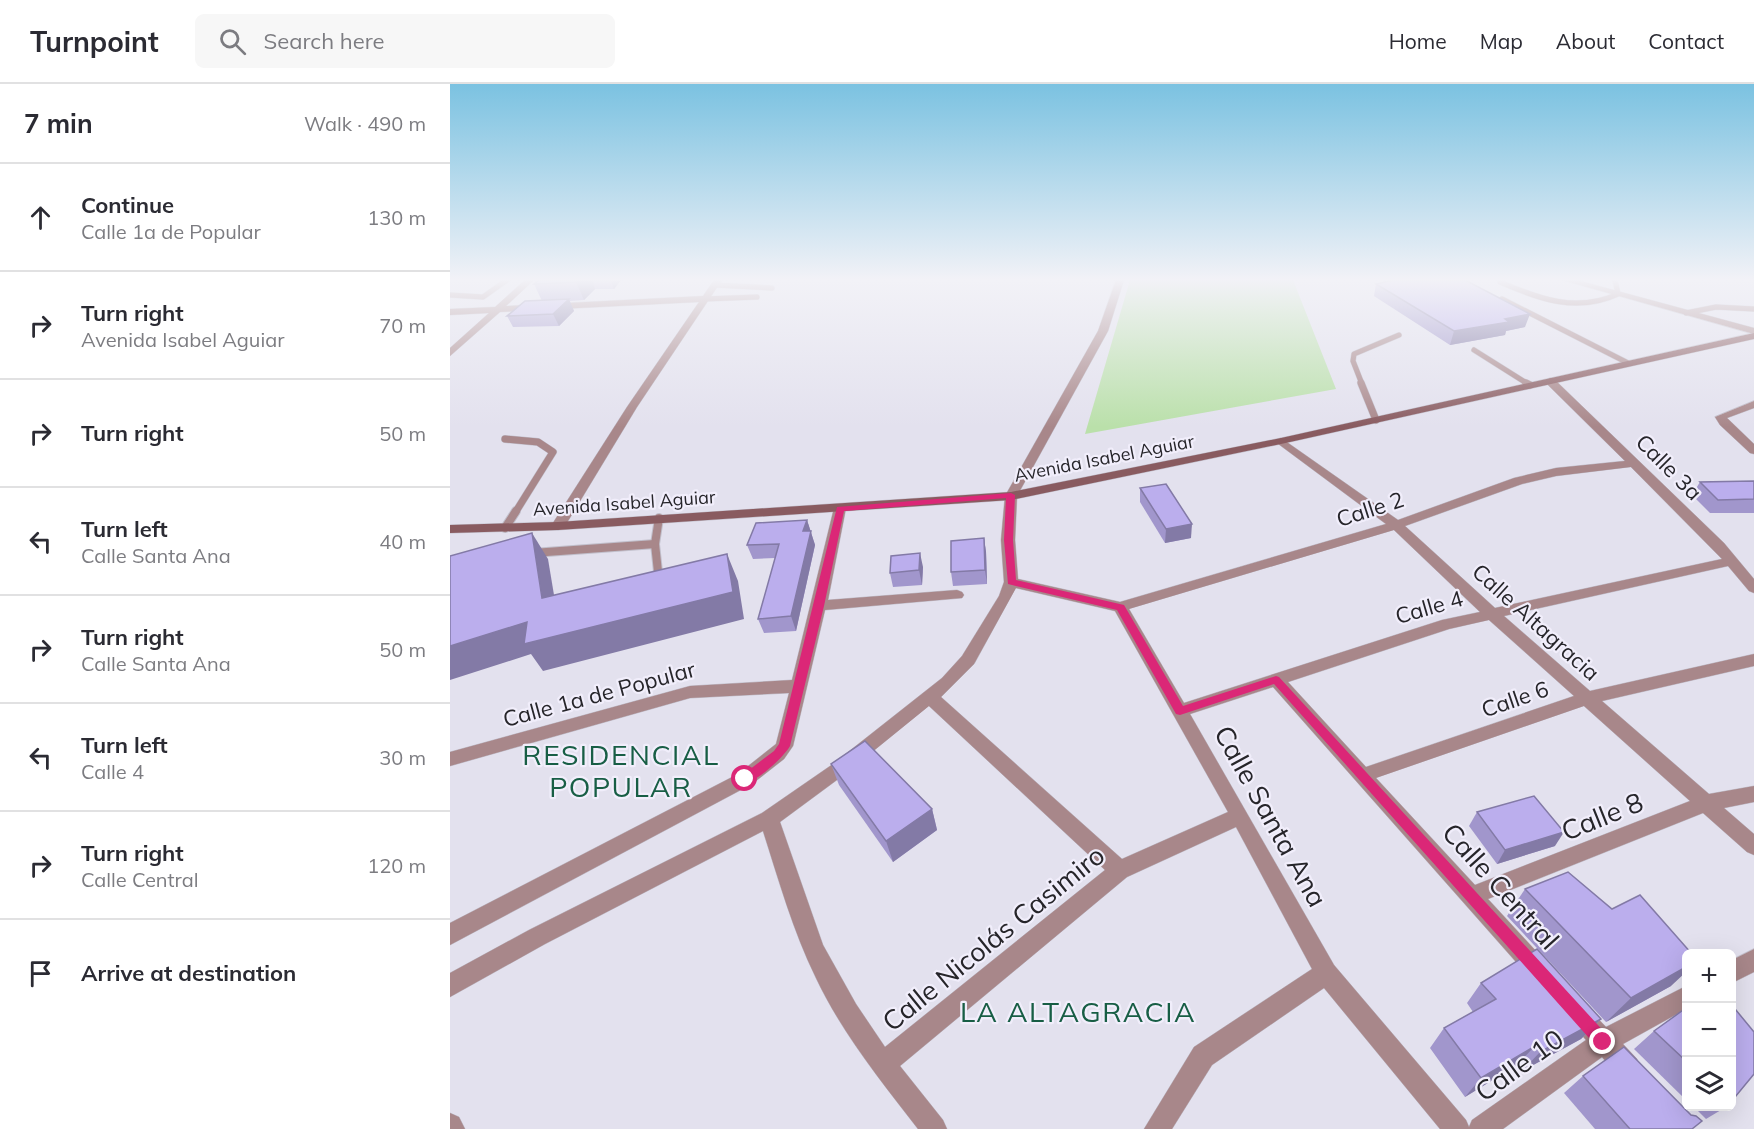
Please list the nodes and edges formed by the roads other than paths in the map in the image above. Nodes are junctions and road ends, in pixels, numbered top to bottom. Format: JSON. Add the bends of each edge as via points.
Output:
{"nodes":[{"id":1,"x":476,"y":329,"type":"edge"},
{"id":2,"x":684,"y":329,"type":"edge"},
{"id":3,"x":1104,"y":329,"type":"edge"},
{"id":4,"x":1561,"y":329,"type":"edge"},
{"id":5,"x":1399,"y":335,"type":"dead end"},
{"id":6,"x":1754,"y":336,"type":"edge"},
{"id":7,"x":1474,"y":350,"type":"dead end"},
{"id":8,"x":450,"y":353,"type":"edge"},
{"id":9,"x":1628,"y":363,"type":"junction"},
{"id":10,"x":1550,"y":381,"type":"junction"},
{"id":11,"x":1530,"y":385,"type":"junction"},
{"id":12,"x":1754,"y":404,"type":"edge"},
{"id":13,"x":1376,"y":420,"type":"junction"},
{"id":14,"x":505,"y":439,"type":"dead end"},
{"id":15,"x":1281,"y":441,"type":"junction"},
{"id":16,"x":1754,"y":450,"type":"edge"},
{"id":17,"x":1635,"y":463,"type":"junction"},
{"id":18,"x":1011,"y":495,"type":"junction"},
{"id":19,"x":840,"y":508,"type":"junction"},
{"id":20,"x":659,"y":518,"type":"junction"},
{"id":21,"x":1396,"y":525,"type":"junction"},
{"id":22,"x":558,"y":526,"type":"junction"},
{"id":23,"x":505,"y":528,"type":"junction"},
{"id":24,"x":450,"y":529,"type":"edge"},
{"id":25,"x":655,"y":543,"type":"junction"},
{"id":26,"x":527,"y":554,"type":"edge"},
{"id":27,"x":1732,"y":561,"type":"junction"},
{"id":28,"x":1011,"y":582,"type":"junction"},
{"id":29,"x":659,"y":583,"type":"edge"},
{"id":30,"x":1754,"y":588,"type":"edge"},
{"id":31,"x":957,"y":595,"type":"dead end"},
{"id":32,"x":819,"y":606,"type":"junction"},
{"id":33,"x":1120,"y":608,"type":"junction"},
{"id":34,"x":1492,"y":614,"type":"junction"},
{"id":35,"x":1754,"y":660,"type":"edge"},
{"id":36,"x":1276,"y":680,"type":"junction"},
{"id":37,"x":798,"y":686,"type":"junction"},
{"id":38,"x":931,"y":698,"type":"junction"},
{"id":39,"x":1587,"y":698,"type":"junction"},
{"id":40,"x":1180,"y":711,"type":"junction"},
{"id":41,"x":450,"y":759,"type":"edge"},
{"id":42,"x":1363,"y":775,"type":"junction"},
{"id":43,"x":1754,"y":794,"type":"edge"},
{"id":44,"x":1706,"y":803,"type":"junction"},
{"id":45,"x":1240,"y":816,"type":"junction"},
{"id":46,"x":769,"y":819,"type":"junction"},
{"id":47,"x":1754,"y":846,"type":"edge"},
{"id":48,"x":1120,"y":870,"type":"junction"},
{"id":49,"x":1472,"y":896,"type":"junction"},
{"id":50,"x":450,"y":934,"type":"edge"},
{"id":51,"x":1754,"y":960,"type":"edge"},
{"id":52,"x":1736,"y":969,"type":"edge"},
{"id":53,"x":1326,"y":973,"type":"junction"},
{"id":54,"x":1549,"y":982,"type":"edge"},
{"id":55,"x":450,"y":986,"type":"edge"},
{"id":56,"x":1564,"y":999,"type":"edge"},
{"id":57,"x":1682,"y":999,"type":"edge"},
{"id":58,"x":1603,"y":1042,"type":"junction"},
{"id":59,"x":882,"y":1064,"type":"junction"},
{"id":60,"x":1641,"y":1081,"type":"edge"},
{"id":61,"x":934,"y":1129,"type":"edge"},
{"id":62,"x":1157,"y":1129,"type":"edge"},
{"id":63,"x":1457,"y":1129,"type":"edge"},
{"id":64,"x":1481,"y":1129,"type":"edge"}],
"edges":[{"from":1,"to":8,"type":"street"},
{"from":2,"to":22,"type":"street"},
{"from":3,"to":18,"type":"street"},
{"from":4,"to":9,"type":"lane"},
{"from":5,"to":13,"type":"lane","via":[[1354,354],[1353,361]]},
{"from":6,"to":9,"type":"main road","name":"Avenida Isabel Aguiar"},
{"from":7,"to":11,"type":"lane"},
{"from":9,"to":10,"type":"main road","name":"Avenida Isabel Aguiar"},
{"from":10,"to":11,"type":"main road","name":"Avenida Isabel Aguiar"},
{"from":10,"to":17,"type":"street","name":"Calle 3a"},
{"from":11,"to":13,"type":"main road","name":"Avenida Isabel Aguiar"},
{"from":12,"to":16,"type":"street","via":[[1721,417]]},
{"from":13,"to":15,"type":"main road","name":"Avenida Isabel Aguiar"},
{"from":14,"to":23,"type":"lane","via":[[537,442],[554,452]]},
{"from":15,"to":18,"type":"main road","name":"Avenida Isabel Aguiar"},
{"from":15,"to":21,"type":"street","name":"Calle Altagracia"},
{"from":17,"to":21,"type":"street","name":"Calle 2","via":[[1556,472],[1518,481]]},
{"from":17,"to":27,"type":"street","name":"Calle 3a"},
{"from":18,"to":19,"type":"main road","name":"Avenida Isabel Aguiar"},
{"from":18,"to":28,"type":"street"},
{"from":19,"to":20,"type":"main road","name":"Avenida Isabel Aguiar"},
{"from":19,"to":32,"type":"street"},
{"from":20,"to":22,"type":"main road","name":"Avenida Isabel Aguiar"},
{"from":20,"to":25,"type":"lane"},
{"from":21,"to":33,"type":"street","name":"Calle 2"},
{"from":21,"to":34,"type":"street","name":"Calle Altagracia"},
{"from":22,"to":23,"type":"main road","name":"Avenida Isabel Aguiar"},
{"from":23,"to":24,"type":"main road","name":"Avenida Isabel Aguiar"},
{"from":25,"to":26,"type":"lane"},
{"from":25,"to":29,"type":"lane"},
{"from":27,"to":30,"type":"street","name":"Calle 3a"},
{"from":27,"to":34,"type":"street","name":"Calle 4"},
{"from":28,"to":33,"type":"street"},
{"from":28,"to":38,"type":"street","via":[[991,625],[968,660]]},
{"from":31,"to":32,"type":"street"},
{"from":32,"to":37,"type":"street"},
{"from":33,"to":40,"type":"street","name":"Calle Santa Ana"},
{"from":34,"to":36,"type":"street","name":"Calle 4","via":[[1447,624]]},
{"from":34,"to":39,"type":"street","name":"Calle Altagracia"},
{"from":35,"to":39,"type":"street","name":"Calle 6"},
{"from":36,"to":40,"type":"street","name":"Calle 4"},
{"from":36,"to":42,"type":"street","name":"Calle Central"},
{"from":37,"to":41,"type":"street","name":"Calle 1a de Popular","via":[[690,692]]},
{"from":37,"to":50,"type":"street","via":[[784,746],[751,775]]},
{"from":38,"to":46,"type":"street"},
{"from":38,"to":48,"type":"street"},
{"from":39,"to":42,"type":"street","name":"Calle 6"},
{"from":39,"to":44,"type":"street","name":"Calle Altagracia"},
{"from":40,"to":45,"type":"street","name":"Calle Santa Ana"},
{"from":42,"to":49,"type":"street","name":"Calle Central"},
{"from":43,"to":44,"type":"street","name":"Calle 8"},
{"from":44,"to":47,"type":"street","name":"Calle Altagracia"},
{"from":44,"to":49,"type":"street","name":"Calle 8"},
{"from":45,"to":48,"type":"street","name":"Calle Nicolás Casimiro"},
{"from":45,"to":53,"type":"street","name":"Calle Santa Ana"},
{"from":46,"to":55,"type":"street","via":[[537,937]]},
{"from":46,"to":59,"type":"street","via":[[823,970]]},
{"from":48,"to":59,"type":"street","name":"Calle Nicolás Casimiro"},
{"from":49,"to":54,"type":"street","name":"Calle Central"},
{"from":51,"to":52,"type":"street"},
{"from":53,"to":62,"type":"street","via":[[1203,1056]]},
{"from":53,"to":63,"type":"street","name":"Calle Santa Ana"},
{"from":56,"to":58,"type":"street"},
{"from":57,"to":58,"type":"street","name":"Calle 10"},
{"from":58,"to":60,"type":"street"},
{"from":58,"to":64,"type":"street","name":"Calle 10"},
{"from":59,"to":61,"type":"street"}]}
